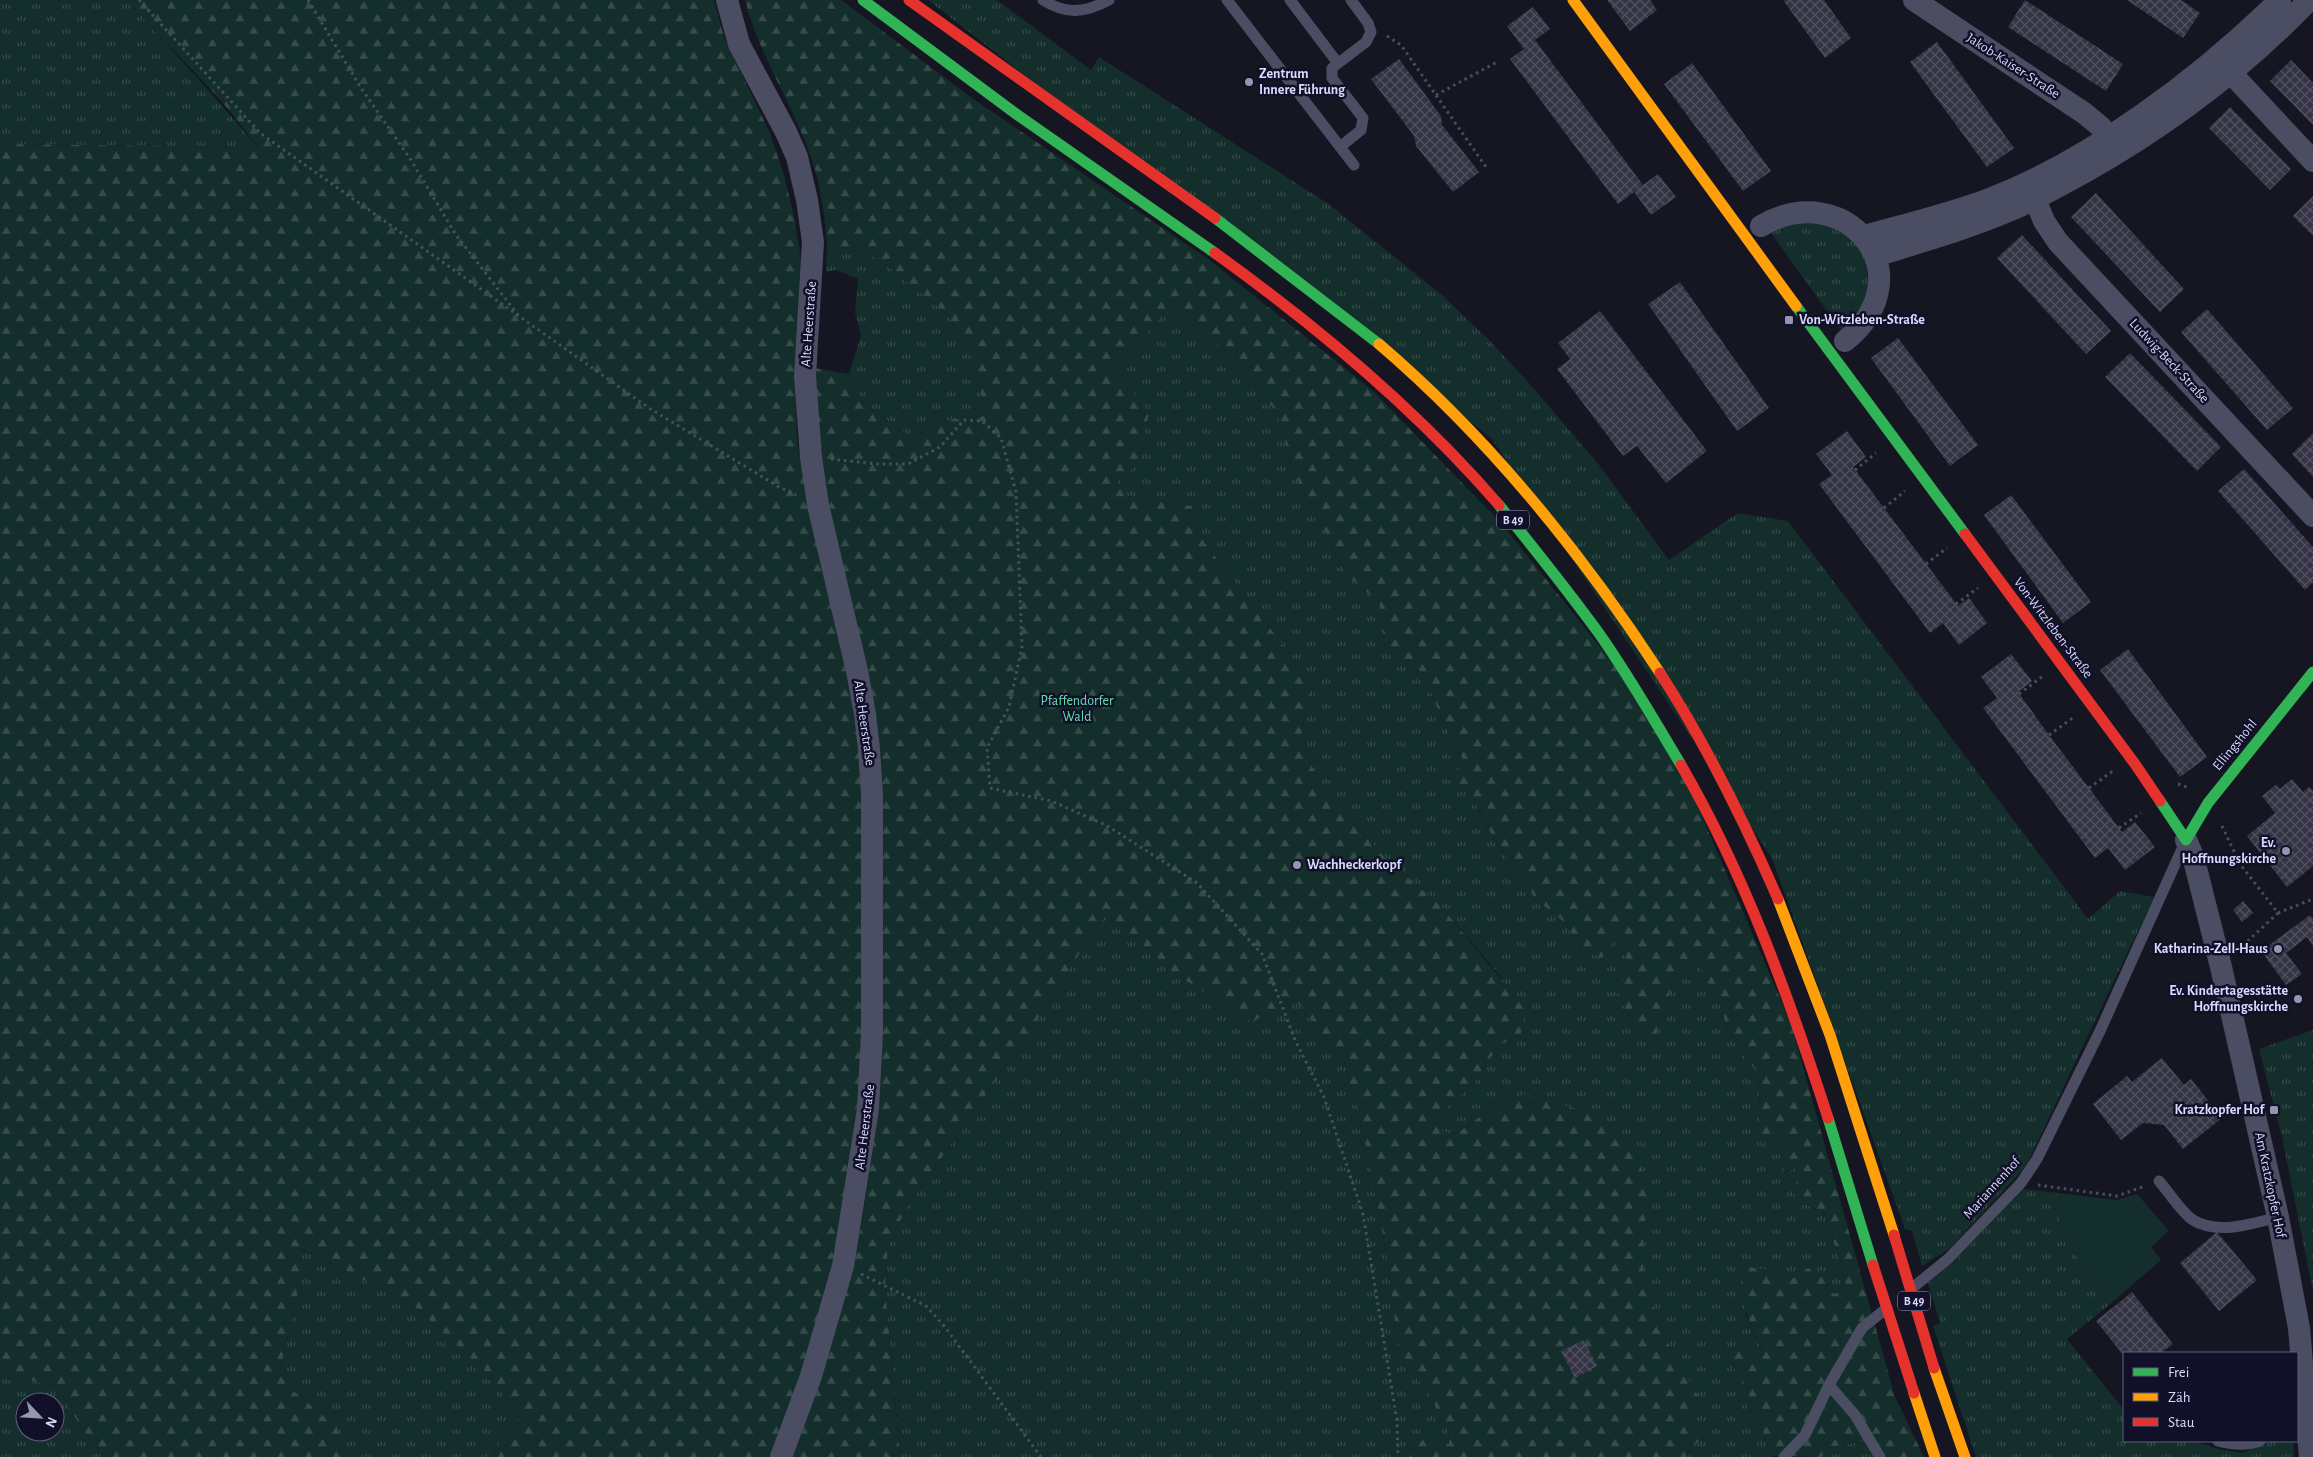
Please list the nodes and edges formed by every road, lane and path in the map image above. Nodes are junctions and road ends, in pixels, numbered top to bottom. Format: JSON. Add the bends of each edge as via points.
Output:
{"nodes":[{"id":1,"x":139,"y":0,"type":"edge"},
{"id":2,"x":308,"y":0,"type":"edge"},
{"id":3,"x":727,"y":0,"type":"edge"},
{"id":4,"x":863,"y":0,"type":"edge"},
{"id":5,"x":909,"y":0,"type":"edge"},
{"id":6,"x":1043,"y":0,"type":"edge"},
{"id":7,"x":1109,"y":0,"type":"edge"},
{"id":8,"x":1227,"y":0,"type":"edge"},
{"id":9,"x":1290,"y":0,"type":"edge"},
{"id":10,"x":1351,"y":0,"type":"edge"},
{"id":11,"x":1574,"y":0,"type":"edge"},
{"id":12,"x":1914,"y":0,"type":"edge"},
{"id":13,"x":2280,"y":0,"type":"edge"},
{"id":14,"x":2310,"y":3,"type":"edge"},
{"id":15,"x":1387,"y":36,"type":"dead end"},
{"id":16,"x":1498,"y":61,"type":"dead end"},
{"id":17,"x":1337,"y":62,"type":"junction"},
{"id":18,"x":2205,"y":66,"type":"junction"},
{"id":19,"x":2231,"y":66,"type":"junction"},
{"id":20,"x":1436,"y":95,"type":"junction"},
{"id":21,"x":2114,"y":144,"type":"junction"},
{"id":22,"x":1340,"y":147,"type":"junction"},
{"id":23,"x":2313,"y":161,"type":"edge"},
{"id":24,"x":1354,"y":165,"type":"dead end"},
{"id":25,"x":1486,"y":168,"type":"dead end"},
{"id":26,"x":2031,"y":191,"type":"junction"},
{"id":27,"x":1761,"y":226,"type":"dead end"},
{"id":28,"x":1864,"y":236,"type":"junction"},
{"id":29,"x":1875,"y":256,"type":"junction"},
{"id":30,"x":520,"y":318,"type":"junction"},
{"id":31,"x":1845,"y":341,"type":"dead end"},
{"id":32,"x":1883,"y":449,"type":"dead end"},
{"id":33,"x":811,"y":457,"type":"junction"},
{"id":34,"x":1855,"y":470,"type":"dead end"},
{"id":35,"x":1911,"y":486,"type":"dead end"},
{"id":36,"x":818,"y":506,"type":"junction"},
{"id":37,"x":1884,"y":508,"type":"dead end"},
{"id":38,"x":2313,"y":516,"type":"edge"},
{"id":39,"x":1952,"y":543,"type":"dead end"},
{"id":40,"x":1926,"y":564,"type":"dead end"},
{"id":41,"x":1983,"y":585,"type":"dead end"},
{"id":42,"x":1956,"y":604,"type":"dead end"},
{"id":43,"x":2313,"y":672,"type":"edge"},
{"id":44,"x":2048,"y":673,"type":"dead end"},
{"id":45,"x":2019,"y":694,"type":"dead end"},
{"id":46,"x":2078,"y":714,"type":"dead end"},
{"id":47,"x":2049,"y":735,"type":"dead end"},
{"id":48,"x":2118,"y":768,"type":"dead end"},
{"id":49,"x":2089,"y":788,"type":"dead end"},
{"id":50,"x":2148,"y":808,"type":"dead end"},
{"id":51,"x":2221,"y":824,"type":"dead end"},
{"id":52,"x":2119,"y":828,"type":"dead end"},
{"id":53,"x":2186,"y":840,"type":"junction"},
{"id":54,"x":2313,"y":899,"type":"edge"},
{"id":55,"x":2278,"y":913,"type":"junction"},
{"id":56,"x":2244,"y":944,"type":"dead end"},
{"id":57,"x":2159,"y":1181,"type":"joint"},
{"id":58,"x":2021,"y":1182,"type":"junction"},
{"id":59,"x":2278,"y":1217,"type":"junction"},
{"id":60,"x":843,"y":1266,"type":"junction"},
{"id":61,"x":2306,"y":1327,"type":"edge"},
{"id":62,"x":2308,"y":1384,"type":"edge"},
{"id":63,"x":1829,"y":1385,"type":"junction"},
{"id":64,"x":2302,"y":1421,"type":"edge"},
{"id":65,"x":2223,"y":1442,"type":"edge"},
{"id":66,"x":2256,"y":1442,"type":"edge"},
{"id":67,"x":780,"y":1457,"type":"edge"},
{"id":68,"x":1041,"y":1457,"type":"edge"},
{"id":69,"x":1398,"y":1457,"type":"edge"},
{"id":70,"x":1784,"y":1457,"type":"edge"},
{"id":71,"x":1880,"y":1457,"type":"edge"},
{"id":72,"x":1935,"y":1457,"type":"edge"},
{"id":73,"x":1965,"y":1457,"type":"edge"},
{"id":74,"x":2310,"y":1457,"type":"edge"}],
"edges":[{"from":1,"to":30,"type":"path","via":[[260,133]]},
{"from":2,"to":30,"type":"path","via":[[456,235]]},
{"from":3,"to":33,"type":"street","name":"Alte Heerstraße","via":[[739,44],[796,156],[807,200],[813,242],[805,376]]},
{"from":4,"to":72,"type":"main road","number":"B 49","bridge":true,"via":[[1219,255],[1325,337],[1381,385],[1489,493],[1591,620],[1652,713],[1694,788],[1759,926],[1796,1022]]},
{"from":5,"to":73,"type":"main road","number":"B 49","bridge":true,"via":[[1234,231],[1401,363],[1462,421],[1565,536],[1615,604],[1678,699],[1720,774],[1786,916],[1823,1013]]},
{"from":6,"to":7,"type":"lane","via":[[1061,10],[1075,12],[1092,9]]},
{"from":8,"to":22,"type":"lane"},
{"from":9,"to":17,"type":"lane"},
{"from":10,"to":17,"type":"lane","via":[[1371,32],[1366,42]]},
{"from":11,"to":53,"type":"main road","name":"Von-Witzleben-Straße","via":[[2135,764]]},
{"from":12,"to":21,"type":"street","name":"Jakob-Kaiser-Straße","via":[[2084,113]]},
{"from":13,"to":19,"type":"street"},
{"from":14,"to":19,"type":"street"},
{"from":15,"to":20,"type":"path","via":[[1401,45]]},
{"from":16,"to":20,"type":"path"},
{"from":17,"to":22,"type":"lane","via":[[1332,68],[1332,78],[1363,122],[1361,130]]},
{"from":18,"to":19,"type":"street"},
{"from":18,"to":19,"type":"street"},
{"from":18,"to":21,"type":"street","via":[[2156,104]]},
{"from":19,"to":21,"type":"street","via":[[2188,107]]},
{"from":19,"to":23,"type":"street"},
{"from":20,"to":25,"type":"path"},
{"from":21,"to":26,"type":"street","via":[[2049,172]]},
{"from":22,"to":24,"type":"lane"},
{"from":26,"to":28,"type":"street","via":[[1984,201]]},
{"from":26,"to":29,"type":"street","via":[[1975,224]]},
{"from":26,"to":38,"type":"street","name":"Ludwig-Beck-Straße","via":[[2044,221],[2058,242]]},
{"from":27,"to":28,"type":"street","via":[[1786,214],[1821,213],[1842,221]]},
{"from":28,"to":29,"type":"street"},
{"from":29,"to":31,"type":"street","via":[[1879,279],[1873,305],[1860,327]]},
{"from":30,"to":36,"type":"path","via":[[649,408],[779,487]]},
{"from":32,"to":34,"type":"path"},
{"from":33,"to":36,"type":"street","name":"Alte Heerstraße"},
{"from":33,"to":69,"type":"path","via":[[908,464],[940,447],[964,420],[982,421],[1001,438],[1016,492],[1022,647],[1009,707],[986,748],[990,788],[1051,801],[1106,825],[1197,883],[1262,954],[1295,1040],[1324,1097],[1363,1214],[1397,1420]]},
{"from":35,"to":37,"type":"path"},
{"from":36,"to":60,"type":"street","name":"Alte Heerstraße","via":[[858,680],[869,749],[872,795],[871,1074],[859,1174]]},
{"from":39,"to":40,"type":"path"},
{"from":41,"to":42,"type":"path"},
{"from":43,"to":53,"type":"main road","name":"Ellingshohl","via":[[2208,803]]},
{"from":44,"to":45,"type":"path"},
{"from":46,"to":47,"type":"path"},
{"from":48,"to":49,"type":"path"},
{"from":50,"to":52,"type":"path"},
{"from":51,"to":55,"type":"path","via":[[2240,864]]},
{"from":53,"to":58,"type":"lane","name":"Mariannenhof","via":[[2096,1040],[2037,1159]]},
{"from":53,"to":59,"type":"street","name":"Am Kratzkopfer Hof","via":[[2221,967]]},
{"from":54,"to":55,"type":"path"},
{"from":55,"to":56,"type":"path"},
{"from":57,"to":58,"type":"path","via":[[2117,1196]]},
{"from":57,"to":59,"type":"lane","via":[[2192,1220],[2208,1226],[2232,1227]]},
{"from":58,"to":63,"type":"lane","name":"Mariannenhof","via":[[1948,1258],[1862,1328]]},
{"from":59,"to":61,"type":"street","name":"Am Kratzkopfer Hof"},
{"from":60,"to":67,"type":"street","name":"Alte Heerstraße","via":[[811,1376]]},
{"from":60,"to":68,"type":"path","via":[[926,1306]]},
{"from":61,"to":62,"type":"street","name":"Am Kratzkopfer Hof"},
{"from":62,"to":64,"type":"street","name":"Am Kratzkopfer Hof"},
{"from":63,"to":70,"type":"lane","name":"Mariannenhof","via":[[1805,1435]]},
{"from":63,"to":71,"type":"lane","via":[[1859,1422]]},
{"from":64,"to":74,"type":"street","name":"Am Kratzkopfer Hof"},
{"from":65,"to":66,"type":"lane","via":[[2238,1445]]}]}
